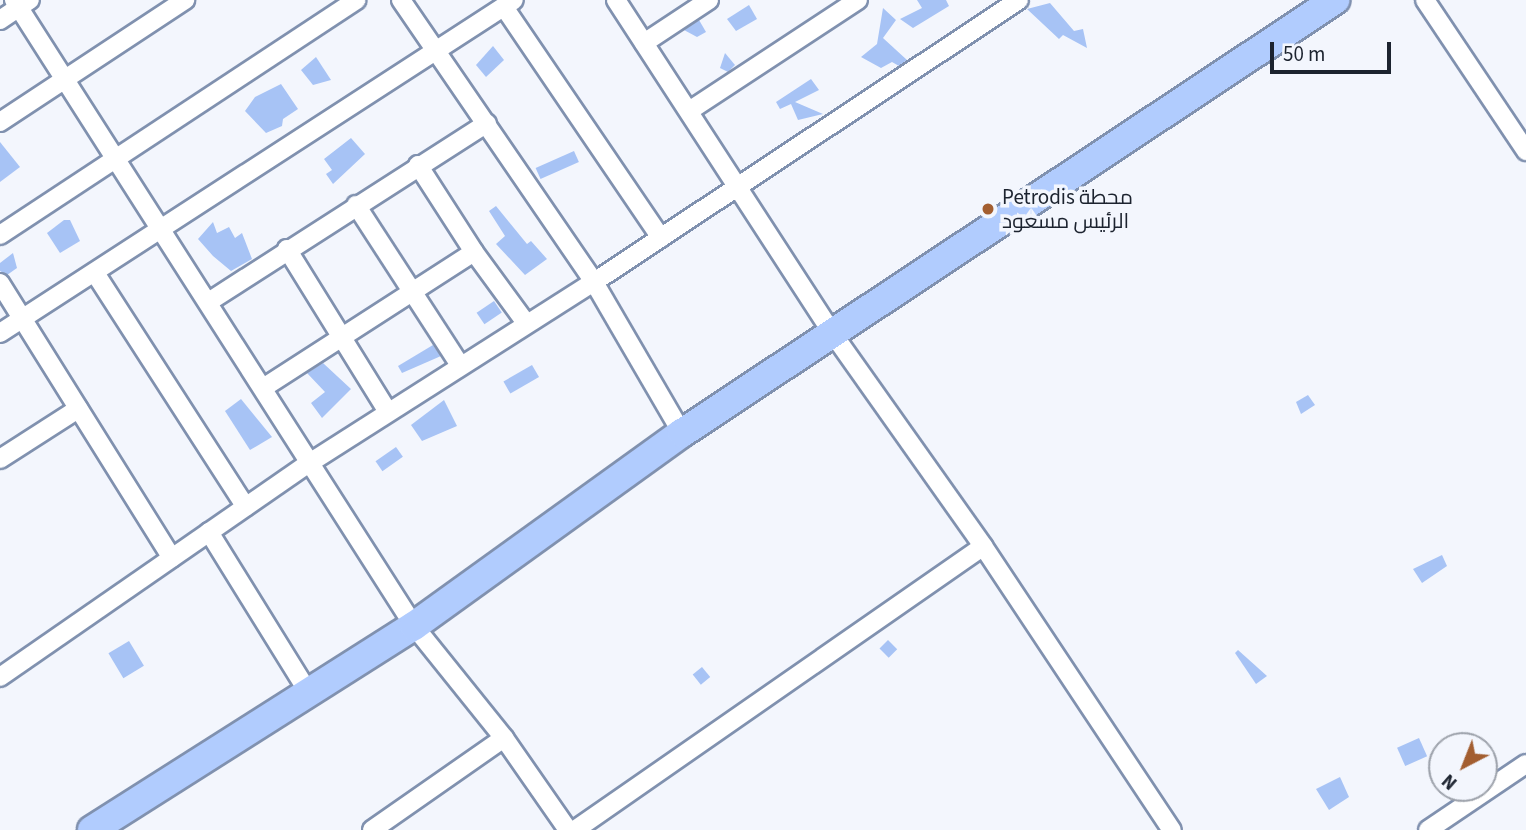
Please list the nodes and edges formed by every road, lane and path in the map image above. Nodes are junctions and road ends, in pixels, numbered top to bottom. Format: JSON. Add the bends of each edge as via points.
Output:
{"nodes":[{"id":1,"x":185,"y":0,"type":"edge"},
{"id":2,"x":357,"y":0,"type":"edge"},
{"id":3,"x":401,"y":0,"type":"edge"},
{"id":4,"x":616,"y":0,"type":"edge"},
{"id":5,"x":709,"y":0,"type":"edge"},
{"id":6,"x":858,"y":0,"type":"edge"},
{"id":7,"x":1019,"y":0,"type":"edge"},
{"id":8,"x":1335,"y":0,"type":"edge"},
{"id":9,"x":1425,"y":0,"type":"edge"},
{"id":10,"x":21,"y":3,"type":"edge"},
{"id":11,"x":509,"y":3,"type":"edge"},
{"id":12,"x":996,"y":6,"type":"edge"},
{"id":13,"x":0,"y":20,"type":"edge"},
{"id":14,"x":644,"y":43,"type":"junction"},
{"id":15,"x":434,"y":51,"type":"junction"},
{"id":16,"x":66,"y":79,"type":"junction"},
{"id":17,"x":689,"y":111,"type":"junction"},
{"id":18,"x":0,"y":122,"type":"edge"},
{"id":19,"x":487,"y":123,"type":"junction"},
{"id":20,"x":1526,"y":151,"type":"edge"},
{"id":21,"x":117,"y":157,"type":"junction"},
{"id":22,"x":418,"y":166,"type":"junction"},
{"id":23,"x":739,"y":186,"type":"junction"},
{"id":24,"x":356,"y":205,"type":"junction"},
{"id":25,"x":162,"y":229,"type":"junction"},
{"id":26,"x":0,"y":235,"type":"edge"},
{"id":27,"x":661,"y":238,"type":"junction"},
{"id":28,"x":287,"y":249,"type":"junction"},
{"id":29,"x":474,"y":252,"type":"junction"},
{"id":30,"x":95,"y":272,"type":"junction"},
{"id":31,"x":594,"y":282,"type":"junction"},
{"id":32,"x":0,"y":283,"type":"edge"},
{"id":33,"x":414,"y":292,"type":"junction"},
{"id":34,"x":210,"y":302,"type":"junction"},
{"id":35,"x":23,"y":318,"type":"junction"},
{"id":36,"x":526,"y":323,"type":"junction"},
{"id":37,"x":0,"y":333,"type":"edge"},
{"id":38,"x":833,"y":334,"type":"junction"},
{"id":39,"x":341,"y":338,"type":"junction"},
{"id":40,"x":460,"y":365,"type":"junction"},
{"id":41,"x":263,"y":388,"type":"junction"},
{"id":42,"x":78,"y":409,"type":"junction"},
{"id":43,"x":388,"y":412,"type":"junction"},
{"id":44,"x":682,"y":433,"type":"junction"},
{"id":45,"x":0,"y":459,"type":"edge"},
{"id":46,"x":311,"y":462,"type":"junction"},
{"id":47,"x":246,"y":507,"type":"junction"},
{"id":48,"x":209,"y":533,"type":"junction"},
{"id":49,"x":983,"y":546,"type":"junction"},
{"id":50,"x":172,"y":558,"type":"junction"},
{"id":51,"x":414,"y":626,"type":"junction"},
{"id":52,"x":0,"y":677,"type":"edge"},
{"id":53,"x":309,"y":693,"type":"junction"},
{"id":54,"x":504,"y":738,"type":"junction"},
{"id":55,"x":1526,"y":764,"type":"edge"},
{"id":56,"x":92,"y":830,"type":"edge"},
{"id":57,"x":372,"y":830,"type":"edge"},
{"id":58,"x":568,"y":830,"type":"edge"},
{"id":59,"x":575,"y":830,"type":"edge"},
{"id":60,"x":1172,"y":830,"type":"edge"},
{"id":61,"x":1428,"y":830,"type":"edge"}],
"edges":[{"from":1,"to":16,"type":"street"},
{"from":2,"to":21,"type":"street"},
{"from":3,"to":15,"type":"street"},
{"from":4,"to":14,"type":"street"},
{"from":5,"to":14,"type":"street"},
{"from":6,"to":17,"type":"street"},
{"from":7,"to":12,"type":"street"},
{"from":8,"to":38,"type":"main road"},
{"from":9,"to":20,"type":"street"},
{"from":10,"to":13,"type":"street"},
{"from":10,"to":16,"type":"street"},
{"from":11,"to":15,"type":"street"},
{"from":11,"to":27,"type":"street"},
{"from":12,"to":23,"type":"street"},
{"from":14,"to":17,"type":"street"},
{"from":15,"to":19,"type":"street"},
{"from":15,"to":25,"type":"street"},
{"from":16,"to":18,"type":"street"},
{"from":16,"to":21,"type":"street"},
{"from":17,"to":23,"type":"street"},
{"from":19,"to":22,"type":"street"},
{"from":19,"to":31,"type":"street"},
{"from":21,"to":25,"type":"street"},
{"from":21,"to":26,"type":"street"},
{"from":22,"to":24,"type":"street"},
{"from":22,"to":29,"type":"street"},
{"from":23,"to":27,"type":"street"},
{"from":23,"to":38,"type":"street"},
{"from":24,"to":28,"type":"street"},
{"from":24,"to":33,"type":"street"},
{"from":25,"to":30,"type":"street"},
{"from":25,"to":34,"type":"street"},
{"from":27,"to":31,"type":"street"},
{"from":28,"to":34,"type":"street"},
{"from":28,"to":39,"type":"street"},
{"from":29,"to":33,"type":"street"},
{"from":29,"to":36,"type":"street"},
{"from":30,"to":35,"type":"street"},
{"from":30,"to":47,"type":"street"},
{"from":31,"to":36,"type":"street"},
{"from":31,"to":44,"type":"street"},
{"from":32,"to":35,"type":"street"},
{"from":33,"to":39,"type":"street"},
{"from":33,"to":40,"type":"street"},
{"from":34,"to":41,"type":"street"},
{"from":35,"to":37,"type":"street"},
{"from":35,"to":42,"type":"street"},
{"from":36,"to":40,"type":"street"},
{"from":38,"to":44,"type":"main road"},
{"from":38,"to":49,"type":"street"},
{"from":39,"to":41,"type":"street"},
{"from":39,"to":43,"type":"street"},
{"from":40,"to":43,"type":"street"},
{"from":41,"to":46,"type":"street"},
{"from":42,"to":45,"type":"street"},
{"from":42,"to":50,"type":"street"},
{"from":43,"to":46,"type":"street"},
{"from":44,"to":51,"type":"main road"},
{"from":46,"to":47,"type":"street"},
{"from":46,"to":51,"type":"street"},
{"from":47,"to":48,"type":"street"},
{"from":48,"to":50,"type":"street"},
{"from":48,"to":53,"type":"street"},
{"from":49,"to":59,"type":"street"},
{"from":49,"to":60,"type":"street"},
{"from":50,"to":52,"type":"street"},
{"from":51,"to":53,"type":"main road"},
{"from":51,"to":54,"type":"street"},
{"from":53,"to":56,"type":"main road"},
{"from":54,"to":57,"type":"street"},
{"from":54,"to":58,"type":"street"},
{"from":55,"to":61,"type":"street"}]}
